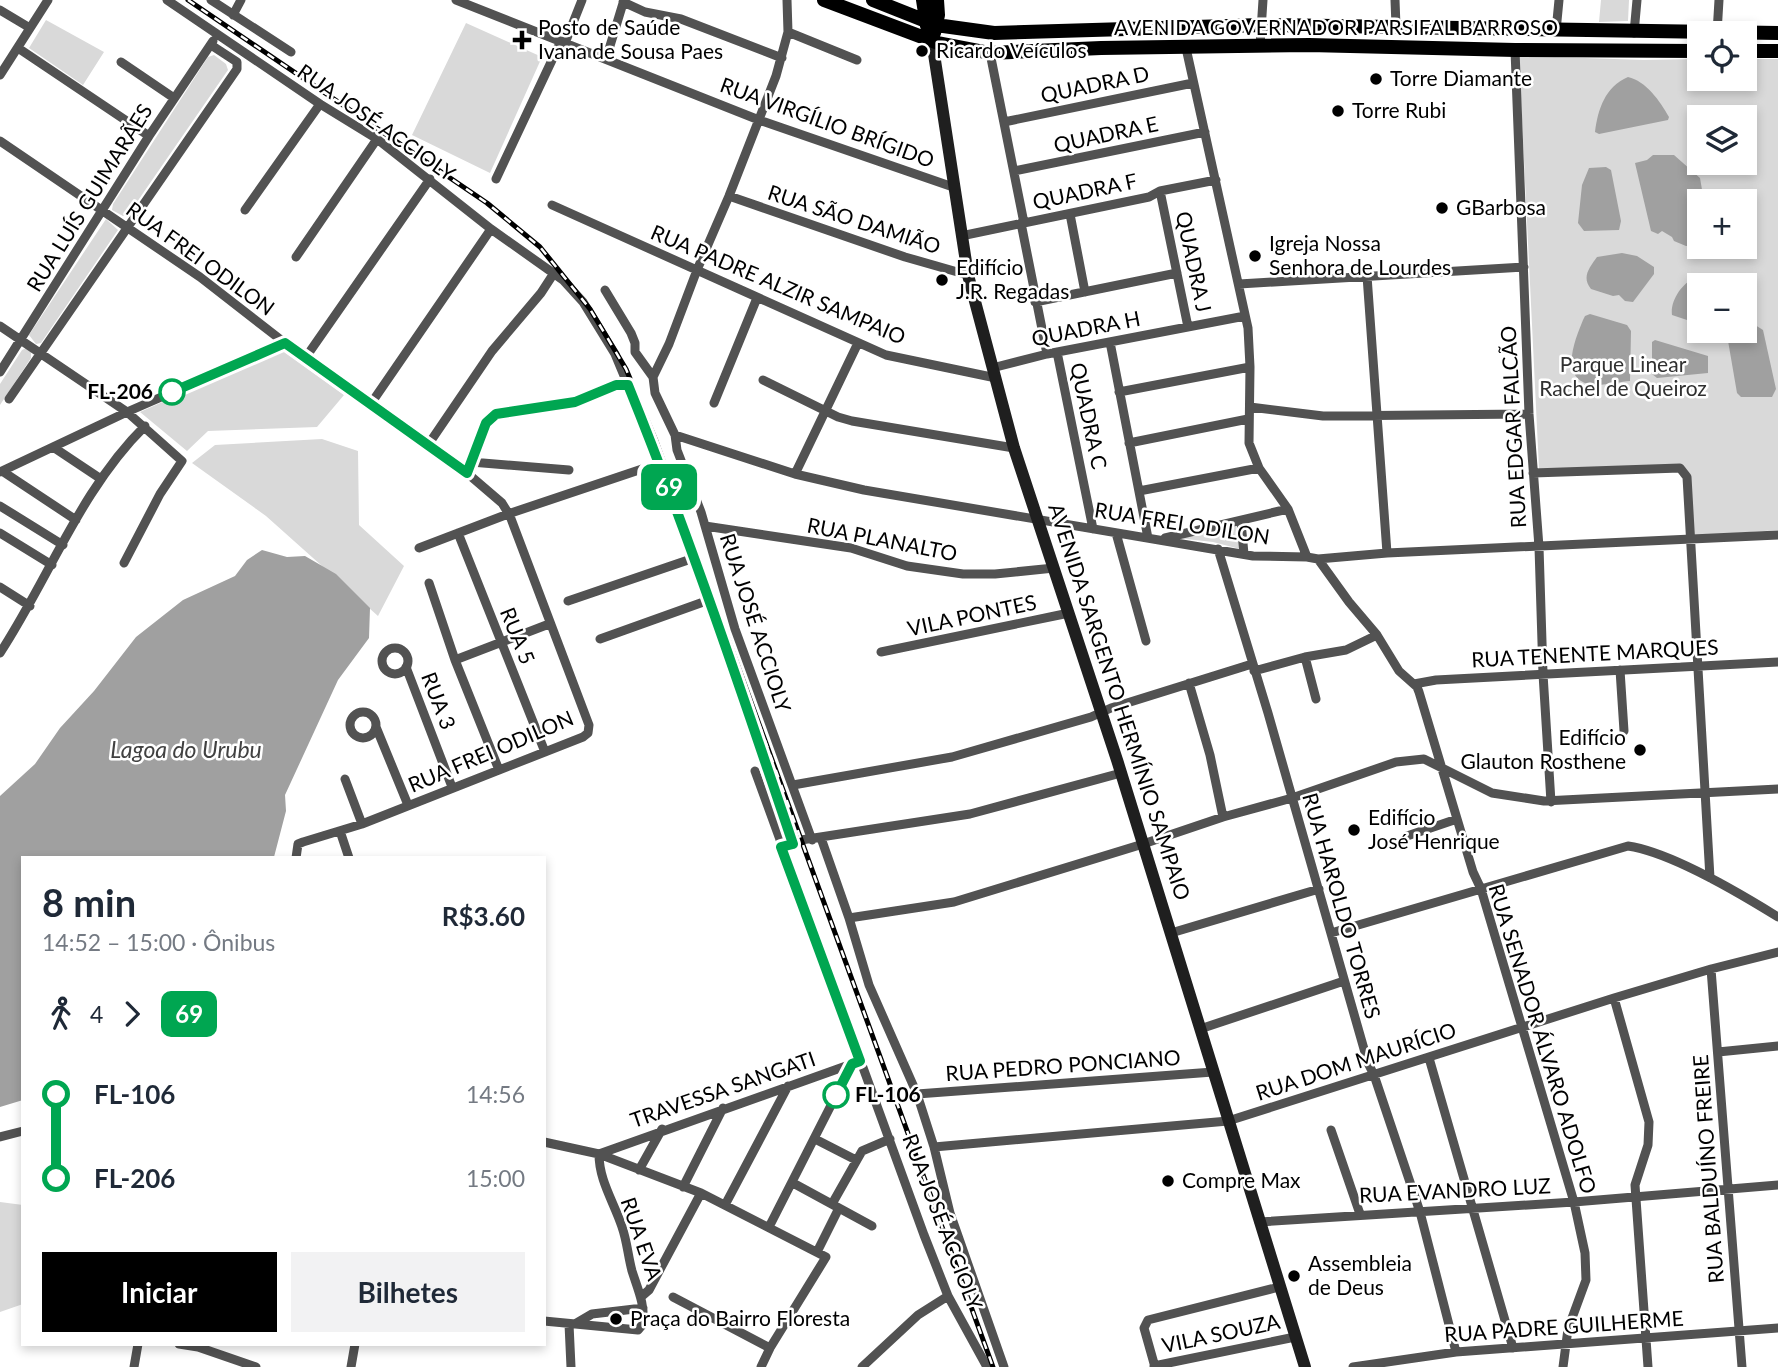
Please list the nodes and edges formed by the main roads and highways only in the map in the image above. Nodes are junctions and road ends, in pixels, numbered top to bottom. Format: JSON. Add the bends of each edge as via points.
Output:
{"nodes":[{"id":1,"x":824,"y":0,"type":"edge"},
{"id":2,"x":873,"y":0,"type":"edge"},
{"id":3,"x":912,"y":0,"type":"edge"},
{"id":4,"x":923,"y":0,"type":"edge"},
{"id":5,"x":937,"y":0,"type":"edge"},
{"id":6,"x":890,"y":7,"type":"junction"},
{"id":7,"x":931,"y":23,"type":"junction"},
{"id":8,"x":1630,"y":33,"type":"junction"},
{"id":9,"x":1687,"y":33,"type":"edge"},
{"id":10,"x":1757,"y":33,"type":"edge"},
{"id":11,"x":1778,"y":33,"type":"edge"},
{"id":12,"x":932,"y":41,"type":"junction"},
{"id":13,"x":1515,"y":50,"type":"junction"},
{"id":14,"x":1687,"y":51,"type":"edge"},
{"id":15,"x":1757,"y":51,"type":"edge"},
{"id":16,"x":1778,"y":51,"type":"edge"},
{"id":17,"x":1305,"y":1367,"type":"edge"}],
"edges":[{"from":1,"to":12,"type":"main road","name":"AVENIDA GOVERNADOR PARSIFAL BARROSO"},
{"from":2,"to":6,"type":"main road","name":"AVENIDA GOVERNADOR PARSIFAL BARROSO"},
{"from":3,"to":6,"type":"main road"},
{"from":4,"to":7,"type":"main road","name":"AVENIDA SARGENTO HERMÍNIO SAMPAIO"},
{"from":5,"to":7,"type":"main road","name":"AVENIDA SARGENTO HERMÍNIO SAMPAIO"},
{"from":6,"to":7,"type":"main road","name":"AVENIDA GOVERNADOR PARSIFAL BARROSO"},
{"from":7,"to":8,"type":"main road","name":"AVENIDA GOVERNADOR PARSIFAL BARROSO","via":[[1012,34],[1262,25]]},
{"from":7,"to":12,"type":"main road","name":"AVENIDA SARGENTO HERMÍNIO SAMPAIO"},
{"from":8,"to":9,"type":"main road","name":"AVENIDA GOVERNADOR PARSIFAL BARROSO"},
{"from":8,"to":13,"type":"main road","via":[[1530,36],[1519,41]]},
{"from":10,"to":11,"type":"main road","name":"AVENIDA GOVERNADOR PARSIFAL BARROSO"},
{"from":12,"to":13,"type":"main road","name":"AVENIDA GOVERNADOR PARSIFAL BARROSO","via":[[990,53],[1367,45]]},
{"from":12,"to":17,"type":"main road","name":"AVENIDA SARGENTO HERMÍNIO SAMPAIO","via":[[968,275],[1014,448],[1121,773]]},
{"from":13,"to":14,"type":"main road","name":"AVENIDA GOVERNADOR PARSIFAL BARROSO"},
{"from":15,"to":16,"type":"main road"}]}
